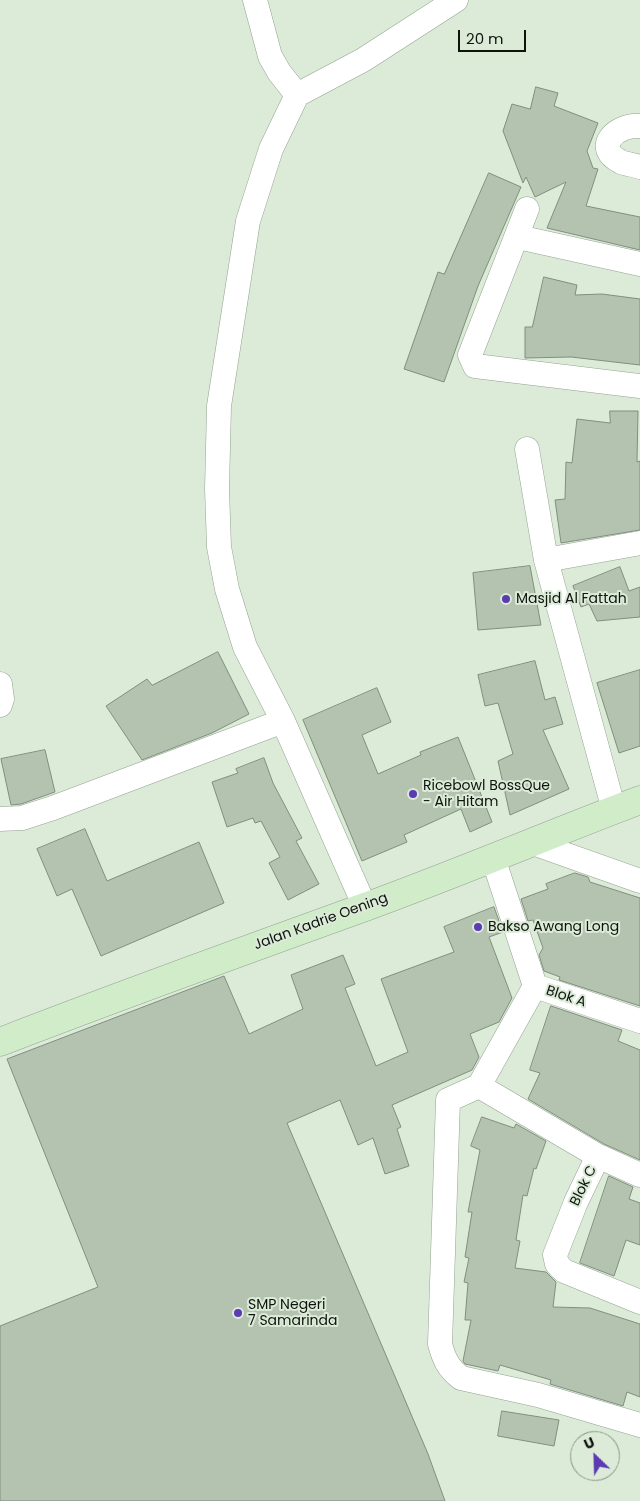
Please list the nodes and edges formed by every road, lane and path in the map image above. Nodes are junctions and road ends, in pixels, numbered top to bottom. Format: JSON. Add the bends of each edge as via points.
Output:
{"nodes":[{"id":1,"x":255,"y":0,"type":"edge"},
{"id":2,"x":456,"y":0,"type":"edge"},
{"id":3,"x":298,"y":95,"type":"junction"},
{"id":4,"x":640,"y":126,"type":"edge"},
{"id":5,"x":640,"y":167,"type":"edge"},
{"id":6,"x":527,"y":209,"type":"dead end"},
{"id":7,"x":518,"y":236,"type":"junction"},
{"id":8,"x":640,"y":264,"type":"edge"},
{"id":9,"x":640,"y":386,"type":"edge"},
{"id":10,"x":527,"y":449,"type":"dead end"},
{"id":11,"x":640,"y":543,"type":"edge"},
{"id":12,"x":546,"y":560,"type":"junction"},
{"id":13,"x":0,"y":684,"type":"edge"},
{"id":14,"x":0,"y":705,"type":"edge"},
{"id":15,"x":283,"y":721,"type":"junction"},
{"id":16,"x":640,"y":800,"type":"edge"},
{"id":17,"x":614,"y":810,"type":"junction"},
{"id":18,"x":0,"y":819,"type":"edge"},
{"id":19,"x":533,"y":844,"type":"junction"},
{"id":20,"x":493,"y":858,"type":"junction"},
{"id":21,"x":640,"y":881,"type":"edge"},
{"id":22,"x":365,"y":907,"type":"junction"},
{"id":23,"x":535,"y":986,"type":"junction"},
{"id":24,"x":640,"y":1021,"type":"edge"},
{"id":25,"x":0,"y":1042,"type":"edge"},
{"id":26,"x":480,"y":1086,"type":"junction"},
{"id":27,"x":598,"y":1156,"type":"junction"},
{"id":28,"x":640,"y":1175,"type":"edge"},
{"id":29,"x":640,"y":1302,"type":"edge"},
{"id":30,"x":640,"y":1425,"type":"edge"}],
"edges":[{"from":1,"to":3,"type":"street","via":[[270,56]]},
{"from":2,"to":3,"type":"street","via":[[363,60]]},
{"from":3,"to":15,"type":"street","via":[[271,149],[248,221],[219,406],[217,489],[219,547],[226,589],[245,647]]},
{"from":4,"to":5,"type":"street","via":[[629,125],[617,130],[611,135],[608,146],[620,161]]},
{"from":6,"to":7,"type":"street"},
{"from":7,"to":8,"type":"street"},
{"from":7,"to":9,"type":"street","via":[[470,355],[475,366]]},
{"from":10,"to":12,"type":"street"},
{"from":11,"to":12,"type":"street"},
{"from":12,"to":17,"type":"street"},
{"from":13,"to":14,"type":"street"},
{"from":15,"to":18,"type":"street","via":[[54,808],[22,818]]},
{"from":15,"to":22,"type":"street"},
{"from":16,"to":17,"type":"main road","name":"Jalan Kadrie Oening"},
{"from":17,"to":19,"type":"main road","name":"Jalan Kadrie Oening"},
{"from":19,"to":20,"type":"main road","name":"Jalan Kadrie Oening"},
{"from":19,"to":21,"type":"street"},
{"from":20,"to":22,"type":"main road","name":"Jalan Kadrie Oening"},
{"from":20,"to":23,"type":"street","name":"Blok A"},
{"from":22,"to":25,"type":"main road","name":"Jalan Kadrie Oening"},
{"from":23,"to":24,"type":"street","name":"Blok A"},
{"from":23,"to":26,"type":"street"},
{"from":26,"to":27,"type":"street","name":"Blok C"},
{"from":26,"to":30,"type":"street","via":[[448,1100],[440,1344],[444,1360],[461,1378],[538,1395]]},
{"from":27,"to":28,"type":"street"},
{"from":27,"to":29,"type":"street","name":"Blok C","via":[[555,1255],[564,1271]]}]}
